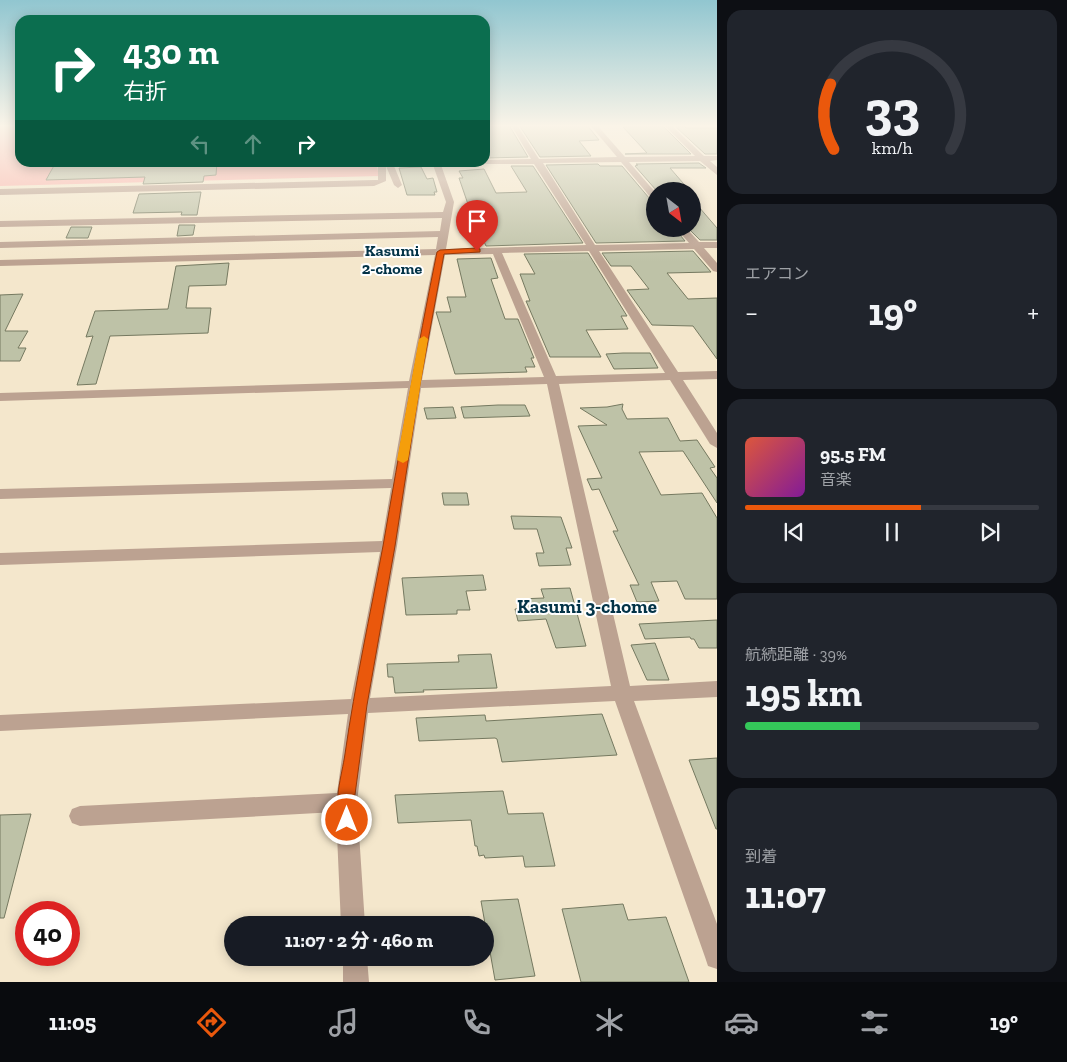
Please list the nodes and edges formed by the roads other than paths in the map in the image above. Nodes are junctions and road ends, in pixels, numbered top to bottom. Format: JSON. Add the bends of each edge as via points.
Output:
{"nodes":[{"id":1,"x":381,"y":171,"type":"edge"},
{"id":2,"x":392,"y":171,"type":"edge"},
{"id":3,"x":439,"y":171,"type":"edge"},
{"id":4,"x":544,"y":171,"type":"edge"},
{"id":5,"x":632,"y":171,"type":"edge"},
{"id":6,"x":398,"y":185,"type":"dead end"},
{"id":7,"x":646,"y":187,"type":"edge"},
{"id":8,"x":0,"y":192,"type":"edge"},
{"id":9,"x":448,"y":215,"type":"junction"},
{"id":10,"x":0,"y":224,"type":"edge"},
{"id":11,"x":444,"y":234,"type":"junction"},
{"id":12,"x":690,"y":238,"type":"edge"},
{"id":13,"x":0,"y":244,"type":"edge"},
{"id":14,"x":696,"y":245,"type":"junction"},
{"id":15,"x":717,"y":245,"type":"edge"},
{"id":16,"x":593,"y":247,"type":"junction"},
{"id":17,"x":496,"y":250,"type":"junction"},
{"id":18,"x":440,"y":252,"type":"junction"},
{"id":19,"x":0,"y":263,"type":"edge"},
{"id":20,"x":717,"y":269,"type":"edge"},
{"id":21,"x":717,"y":375,"type":"edge"},
{"id":22,"x":674,"y":376,"type":"junction"},
{"id":23,"x":550,"y":380,"type":"junction"},
{"id":24,"x":415,"y":384,"type":"junction"},
{"id":25,"x":0,"y":397,"type":"edge"},
{"id":26,"x":717,"y":444,"type":"edge"},
{"id":27,"x":399,"y":483,"type":"junction"},
{"id":28,"x":0,"y":494,"type":"edge"},
{"id":29,"x":389,"y":546,"type":"junction"},
{"id":30,"x":0,"y":559,"type":"edge"},
{"id":31,"x":717,"y":689,"type":"edge"},
{"id":32,"x":622,"y":694,"type":"junction"},
{"id":33,"x":359,"y":705,"type":"junction"},
{"id":34,"x":0,"y":723,"type":"edge"},
{"id":35,"x":346,"y":802,"type":"junction"},
{"id":36,"x":80,"y":816,"type":"dead end"},
{"id":37,"x":352,"y":916,"type":"edge"},
{"id":38,"x":717,"y":957,"type":"edge"},
{"id":39,"x":355,"y":966,"type":"edge"},
{"id":40,"x":356,"y":982,"type":"edge"}],
"edges":[{"from":1,"to":8,"type":"street","via":[[382,181],[374,183]]},
{"from":2,"to":6,"type":"street"},
{"from":3,"to":9,"type":"street","via":[[450,202]]},
{"from":4,"to":16,"type":"street"},
{"from":5,"to":7,"type":"street"},
{"from":9,"to":10,"type":"street"},
{"from":9,"to":11,"type":"street"},
{"from":11,"to":13,"type":"street"},
{"from":11,"to":18,"type":"street"},
{"from":12,"to":14,"type":"street"},
{"from":14,"to":15,"type":"street"},
{"from":14,"to":16,"type":"street"},
{"from":14,"to":20,"type":"street"},
{"from":16,"to":17,"type":"street"},
{"from":16,"to":22,"type":"street"},
{"from":17,"to":18,"type":"street"},
{"from":17,"to":23,"type":"street"},
{"from":18,"to":19,"type":"street"},
{"from":18,"to":24,"type":"street"},
{"from":21,"to":22,"type":"street"},
{"from":22,"to":23,"type":"street"},
{"from":22,"to":26,"type":"street"},
{"from":23,"to":24,"type":"street"},
{"from":23,"to":32,"type":"street","via":[[556,391]]},
{"from":24,"to":25,"type":"street"},
{"from":24,"to":27,"type":"street"},
{"from":27,"to":28,"type":"street"},
{"from":27,"to":29,"type":"street"},
{"from":29,"to":30,"type":"street"},
{"from":29,"to":33,"type":"street"},
{"from":31,"to":32,"type":"street"},
{"from":32,"to":33,"type":"street"},
{"from":32,"to":38,"type":"street"},
{"from":33,"to":34,"type":"street"},
{"from":33,"to":35,"type":"street"},
{"from":35,"to":36,"type":"street"},
{"from":35,"to":37,"type":"street"},
{"from":39,"to":40,"type":"street"}]}
